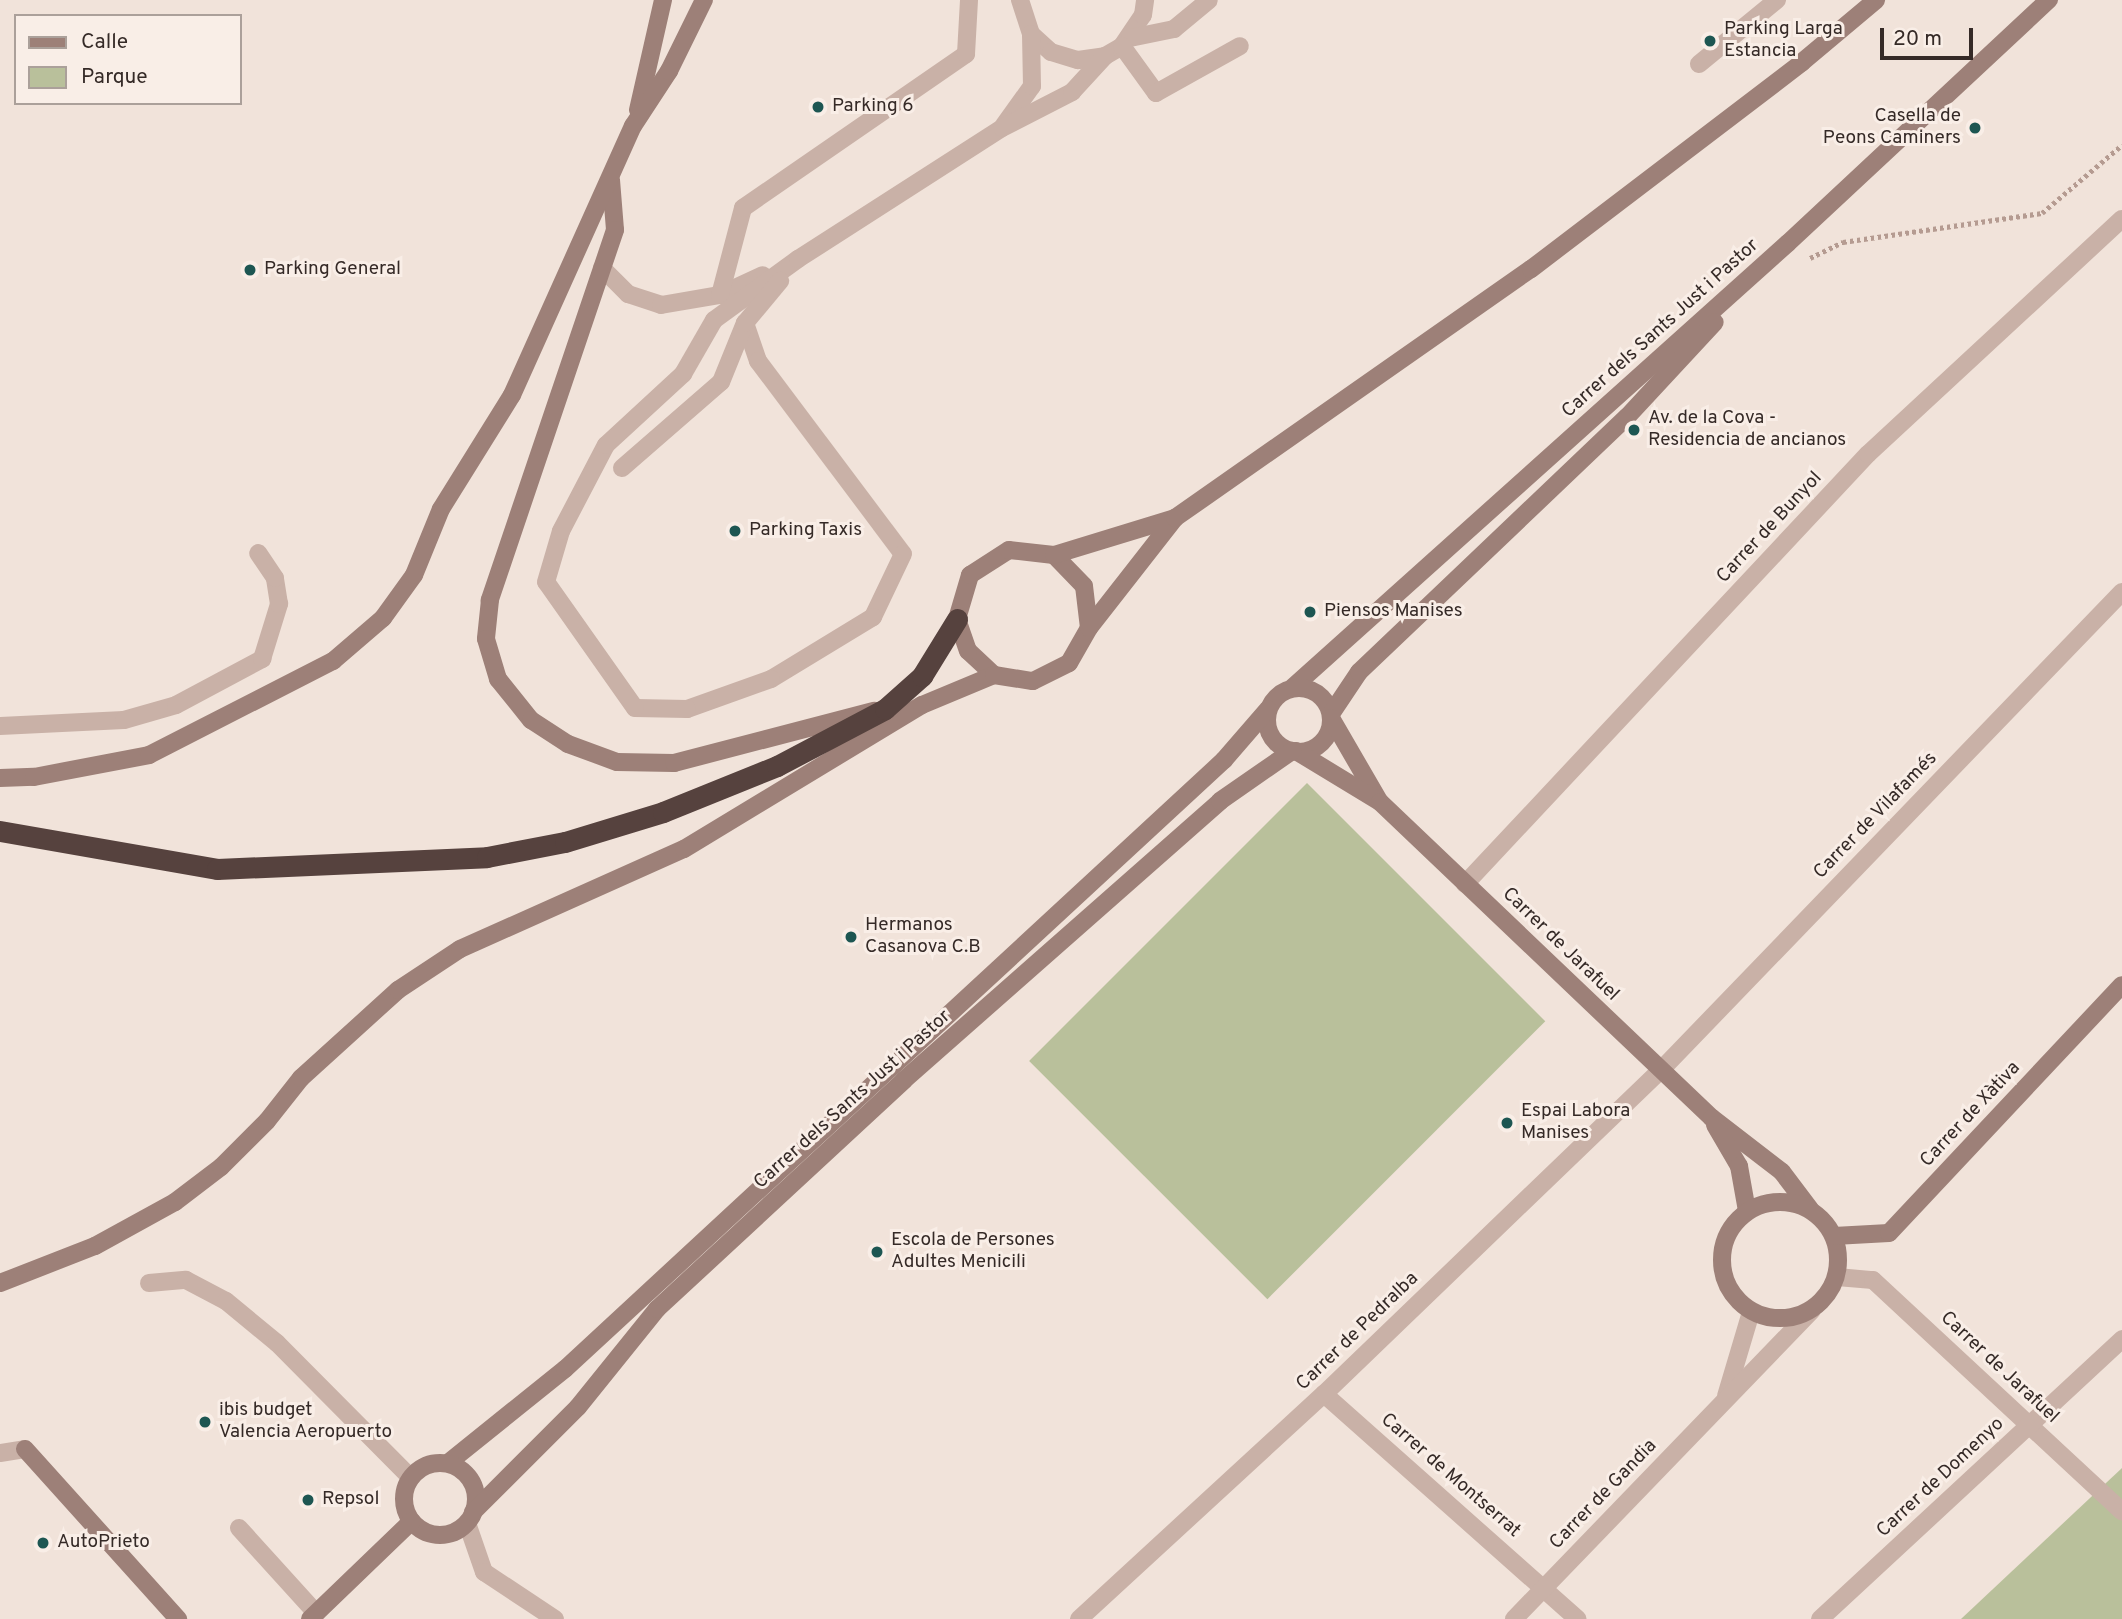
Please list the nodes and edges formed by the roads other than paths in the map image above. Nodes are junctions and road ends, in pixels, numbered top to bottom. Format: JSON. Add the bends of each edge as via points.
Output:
{"nodes":[{"id":1,"x":698,"y":0,"type":"edge"},
{"id":2,"x":704,"y":0,"type":"edge"},
{"id":3,"x":969,"y":0,"type":"edge"},
{"id":4,"x":1020,"y":0,"type":"edge"},
{"id":5,"x":1145,"y":0,"type":"edge"},
{"id":6,"x":1209,"y":0,"type":"edge"},
{"id":7,"x":1777,"y":0,"type":"edge"},
{"id":8,"x":1876,"y":0,"type":"edge"},
{"id":9,"x":2049,"y":0,"type":"edge"},
{"id":10,"x":663,"y":1,"type":"edge"},
{"id":11,"x":694,"y":22,"type":"junction"},
{"id":12,"x":1031,"y":34,"type":"junction"},
{"id":13,"x":1126,"y":42,"type":"junction"},
{"id":14,"x":1240,"y":47,"type":"dead end"},
{"id":15,"x":1105,"y":56,"type":"junction"},
{"id":16,"x":1699,"y":64,"type":"dead end"},
{"id":17,"x":633,"y":126,"type":"junction"},
{"id":18,"x":1002,"y":128,"type":"junction"},
{"id":19,"x":610,"y":176,"type":"junction"},
{"id":20,"x":2122,"y":219,"type":"edge"},
{"id":21,"x":1788,"y":243,"type":"junction"},
{"id":22,"x":798,"y":259,"type":"junction"},
{"id":23,"x":602,"y":268,"type":"junction"},
{"id":24,"x":720,"y":295,"type":"junction"},
{"id":25,"x":745,"y":323,"type":"junction"},
{"id":26,"x":622,"y":468,"type":"dead end"},
{"id":27,"x":1175,"y":518,"type":"junction"},
{"id":28,"x":258,"y":552,"type":"dead end"},
{"id":29,"x":1054,"y":555,"type":"junction"},
{"id":30,"x":2122,"y":592,"type":"edge"},
{"id":31,"x":957,"y":619,"type":"junction"},
{"id":32,"x":1089,"y":628,"type":"junction"},
{"id":33,"x":994,"y":675,"type":"junction"},
{"id":34,"x":1292,"y":688,"type":"junction"},
{"id":35,"x":885,"y":709,"type":"junction"},
{"id":36,"x":1268,"y":709,"type":"junction"},
{"id":37,"x":1331,"y":716,"type":"junction"},
{"id":38,"x":0,"y":726,"type":"edge"},
{"id":39,"x":1294,"y":751,"type":"junction"},
{"id":40,"x":0,"y":778,"type":"edge"},
{"id":41,"x":1380,"y":802,"type":"junction"},
{"id":42,"x":0,"y":831,"type":"edge"},
{"id":43,"x":1465,"y":884,"type":"junction"},
{"id":44,"x":2122,"y":985,"type":"edge"},
{"id":45,"x":1661,"y":1070,"type":"junction"},
{"id":46,"x":1712,"y":1118,"type":"junction"},
{"id":47,"x":1810,"y":1209,"type":"junction"},
{"id":48,"x":1747,"y":1211,"type":"junction"},
{"id":49,"x":1834,"y":1236,"type":"junction"},
{"id":50,"x":1837,"y":1277,"type":"junction"},
{"id":51,"x":0,"y":1283,"type":"edge"},
{"id":52,"x":149,"y":1283,"type":"dead end"},
{"id":53,"x":1811,"y":1311,"type":"junction"},
{"id":54,"x":1751,"y":1312,"type":"junction"},
{"id":55,"x":2122,"y":1339,"type":"edge"},
{"id":56,"x":1324,"y":1394,"type":"junction"},
{"id":57,"x":1724,"y":1401,"type":"junction"},
{"id":58,"x":2029,"y":1424,"type":"junction"},
{"id":59,"x":25,"y":1449,"type":"joint"},
{"id":60,"x":0,"y":1453,"type":"edge"},
{"id":61,"x":448,"y":1463,"type":"junction"},
{"id":62,"x":411,"y":1478,"type":"junction"},
{"id":63,"x":2122,"y":1511,"type":"edge"},
{"id":64,"x":470,"y":1518,"type":"junction"},
{"id":65,"x":412,"y":1521,"type":"junction"},
{"id":66,"x":239,"y":1528,"type":"dead end"},
{"id":67,"x":1545,"y":1587,"type":"junction"},
{"id":68,"x":313,"y":1616,"type":"edge"},
{"id":69,"x":178,"y":1619,"type":"edge"},
{"id":70,"x":555,"y":1619,"type":"edge"},
{"id":71,"x":1079,"y":1619,"type":"edge"},
{"id":72,"x":1514,"y":1619,"type":"edge"},
{"id":73,"x":1577,"y":1619,"type":"edge"},
{"id":74,"x":1820,"y":1619,"type":"edge"}],
"edges":[{"from":1,"to":11,"type":"main road"},
{"from":2,"to":11,"type":"main road"},
{"from":3,"to":24,"type":"street","via":[[966,54],[743,208]]},
{"from":4,"to":12,"type":"street"},
{"from":5,"to":13,"type":"street","via":[[1143,15]]},
{"from":6,"to":13,"type":"street","via":[[1174,29]]},
{"from":7,"to":16,"type":"street"},
{"from":8,"to":27,"type":"main road","via":[[1801,64],[1531,269]]},
{"from":9,"to":21,"type":"main road"},
{"from":10,"to":17,"type":"main road"},
{"from":11,"to":17,"type":"main road"},
{"from":12,"to":15,"type":"street","via":[[1051,52],[1078,60]]},
{"from":12,"to":18,"type":"street","via":[[1032,86]]},
{"from":13,"to":14,"type":"street","via":[[1156,93]]},
{"from":13,"to":15,"type":"street"},
{"from":15,"to":18,"type":"street","via":[[1072,92]]},
{"from":17,"to":19,"type":"main road"},
{"from":18,"to":22,"type":"street"},
{"from":19,"to":23,"type":"main road","via":[[615,230]]},
{"from":19,"to":40,"type":"main road","via":[[512,395],[441,509],[414,575],[383,618],[333,661],[149,755],[34,777]]},
{"from":20,"to":43,"type":"street","name":"Carrer de Bunyol","via":[[1868,454]]},
{"from":21,"to":34,"type":"main road","name":"Carrer dels Sants Just i Pastor"},
{"from":21,"to":37,"type":"main road","name":"Carrer dels Sants Just i Pastor","via":[[1628,417],[1359,672]]},
{"from":22,"to":24,"type":"street"},
{"from":22,"to":25,"type":"street"},
{"from":22,"to":25,"type":"street","via":[[714,320],[683,374],[606,445],[561,531],[546,582],[635,708],[687,709],[790,668],[873,617],[903,554],[758,361]]},
{"from":23,"to":24,"type":"street","via":[[628,294],[661,305]]},
{"from":23,"to":35,"type":"main road","via":[[489,600],[486,639],[498,679],[531,720],[568,744],[617,762],[674,763],[834,718]]},
{"from":25,"to":26,"type":"street","via":[[721,382]]},
{"from":27,"to":29,"type":"main road"},
{"from":27,"to":32,"type":"main road"},
{"from":28,"to":38,"type":"street","via":[[275,578],[279,604],[262,659],[176,705],[124,720]]},
{"from":29,"to":31,"type":"main road","via":[[1009,550],[970,575]]},
{"from":29,"to":32,"type":"main road","via":[[1084,586]]},
{"from":30,"to":45,"type":"street","name":"Carrer de Vilafamés"},
{"from":31,"to":33,"type":"main road","via":[[968,652]]},
{"from":31,"to":35,"type":"highway","via":[[922,676]]},
{"from":32,"to":33,"type":"main road","via":[[1069,663],[1033,681]]},
{"from":33,"to":51,"type":"main road","via":[[922,705],[684,849],[460,949],[398,990],[301,1079],[221,1167],[175,1202],[45,1269]]},
{"from":34,"to":36,"type":"main road","via":[[1278,695]]},
{"from":34,"to":37,"type":"main road","via":[[1312,690]]},
{"from":35,"to":42,"type":"highway","via":[[777,766],[663,812],[565,842],[487,857],[217,869]]},
{"from":36,"to":39,"type":"main road","via":[[1268,730],[1274,740]]},
{"from":36,"to":61,"type":"main road","name":"Carrer dels Sants Just i Pastor","via":[[1224,760],[575,1359]]},
{"from":37,"to":39,"type":"main road","via":[[1325,739],[1307,751]]},
{"from":37,"to":41,"type":"main road","name":"Carrer de Jarafuel"},
{"from":39,"to":41,"type":"main road","name":"Carrer de Jarafuel"},
{"from":39,"to":64,"type":"main road","name":"Carrer dels Sants Just i Pastor","via":[[1220,801],[904,1080],[667,1299],[578,1407]]},
{"from":41,"to":43,"type":"main road","name":"Carrer de Jarafuel"},
{"from":43,"to":45,"type":"main road","name":"Carrer de Jarafuel"},
{"from":44,"to":49,"type":"main road","name":"Carrer de Xàtiva","via":[[1889,1233]]},
{"from":45,"to":46,"type":"main road","name":"Carrer de Jarafuel"},
{"from":45,"to":56,"type":"street","name":"Carrer de Pedralba"},
{"from":46,"to":47,"type":"main road","name":"Carrer de Jarafuel","via":[[1782,1172]]},
{"from":46,"to":48,"type":"main road","name":"Carrer de Jarafuel","via":[[1739,1166]]},
{"from":47,"to":48,"type":"main road","via":[[1778,1200]]},
{"from":47,"to":49,"type":"main road"},
{"from":48,"to":54,"type":"main road","via":[[1723,1243],[1724,1282]]},
{"from":49,"to":50,"type":"main road","via":[[1839,1256]]},
{"from":50,"to":53,"type":"main road"},
{"from":50,"to":58,"type":"street","name":"Carrer de Jarafuel","via":[[1873,1280]]},
{"from":52,"to":62,"type":"street","via":[[186,1280],[226,1300],[277,1343]]},
{"from":53,"to":54,"type":"main road","via":[[1781,1320]]},
{"from":53,"to":57,"type":"street","name":"Carrer de Gandia"},
{"from":54,"to":57,"type":"street","name":"Carrer de Gandia"},
{"from":55,"to":58,"type":"street","name":"Carrer de Domenyo"},
{"from":56,"to":67,"type":"street","name":"Carrer de Montserrat"},
{"from":56,"to":71,"type":"street","name":"Carrer de Pedralba"},
{"from":57,"to":67,"type":"street","name":"Carrer de Gandia"},
{"from":58,"to":63,"type":"street","name":"Carrer de Jarafuel"},
{"from":58,"to":74,"type":"street","name":"Carrer de Domenyo"},
{"from":59,"to":60,"type":"street"},
{"from":59,"to":69,"type":"main road"},
{"from":61,"to":62,"type":"main road","via":[[427,1465]]},
{"from":61,"to":64,"type":"main road","via":[[472,1482]]},
{"from":62,"to":65,"type":"main road","via":[[404,1500]]},
{"from":64,"to":65,"type":"main road","via":[[445,1534],[421,1530]]},
{"from":64,"to":70,"type":"street","via":[[484,1572]]},
{"from":65,"to":68,"type":"main road"},
{"from":66,"to":68,"type":"street"},
{"from":67,"to":72,"type":"street","name":"Carrer de Gandia"},
{"from":67,"to":73,"type":"street","name":"Carrer de Montserrat"}]}
